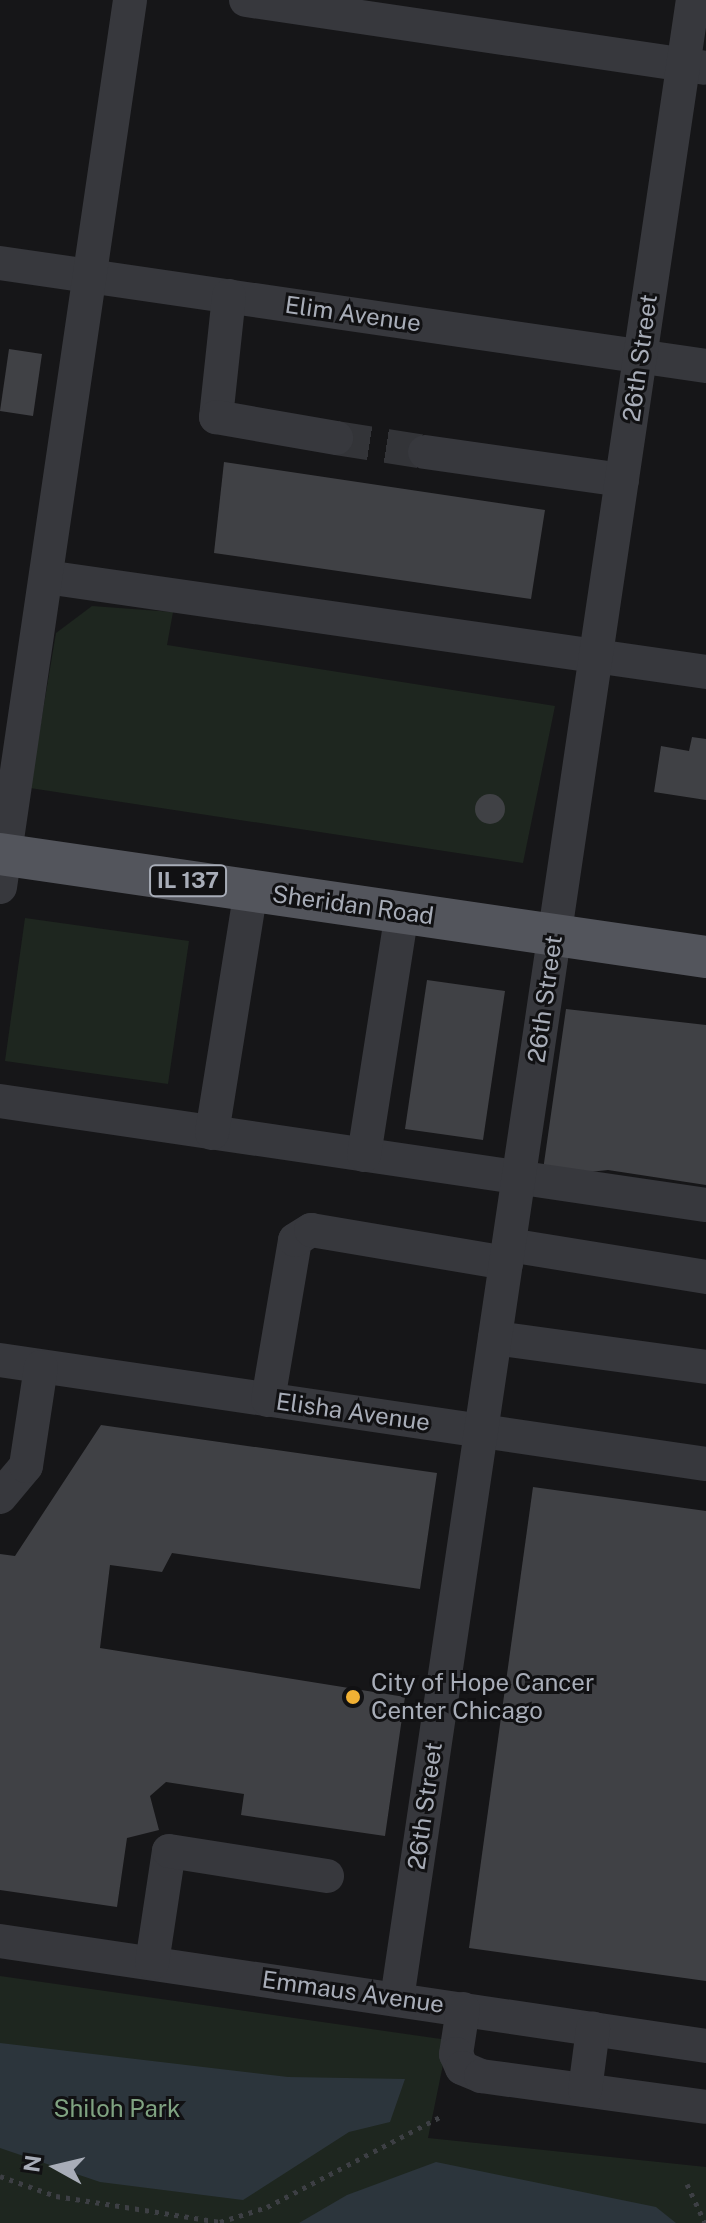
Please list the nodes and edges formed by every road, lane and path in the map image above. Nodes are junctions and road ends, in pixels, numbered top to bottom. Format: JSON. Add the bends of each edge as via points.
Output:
{"nodes":[{"id":1,"x":130,"y":0,"type":"edge"},
{"id":2,"x":246,"y":0,"type":"edge"},
{"id":3,"x":693,"y":0,"type":"edge"},
{"id":4,"x":695,"y":66,"type":"edge"},
{"id":5,"x":0,"y":263,"type":"edge"},
{"id":6,"x":89,"y":276,"type":"junction"},
{"id":7,"x":229,"y":296,"type":"junction"},
{"id":8,"x":640,"y":356,"type":"junction"},
{"id":9,"x":706,"y":366,"type":"edge"},
{"id":10,"x":336,"y":438,"type":"tunnel mouth"},
{"id":11,"x":425,"y":452,"type":"tunnel mouth"},
{"id":12,"x":622,"y":480,"type":"junction"},
{"id":13,"x":46,"y":577,"type":"junction"},
{"id":14,"x":596,"y":656,"type":"junction"},
{"id":15,"x":706,"y":672,"type":"edge"},
{"id":16,"x":2,"y":865,"type":"edge"},
{"id":17,"x":251,"y":890,"type":"junction"},
{"id":18,"x":402,"y":912,"type":"junction"},
{"id":19,"x":554,"y":934,"type":"junction"},
{"id":20,"x":706,"y":957,"type":"edge"},
{"id":21,"x":0,"y":1101,"type":"edge"},
{"id":22,"x":212,"y":1133,"type":"junction"},
{"id":23,"x":364,"y":1155,"type":"junction"},
{"id":24,"x":519,"y":1177,"type":"junction"},
{"id":25,"x":706,"y":1205,"type":"edge"},
{"id":26,"x":507,"y":1254,"type":"junction"},
{"id":27,"x":706,"y":1277,"type":"edge"},
{"id":28,"x":495,"y":1338,"type":"junction"},
{"id":29,"x":0,"y":1360,"type":"edge"},
{"id":30,"x":41,"y":1367,"type":"junction"},
{"id":31,"x":706,"y":1367,"type":"edge"},
{"id":32,"x":268,"y":1400,"type":"junction"},
{"id":33,"x":481,"y":1431,"type":"junction"},
{"id":34,"x":706,"y":1464,"type":"edge"},
{"id":35,"x":0,"y":1497,"type":"edge"},
{"id":36,"x":327,"y":1876,"type":"dead end"},
{"id":37,"x":0,"y":1941,"type":"edge"},
{"id":38,"x":152,"y":1963,"type":"junction"},
{"id":39,"x":397,"y":1999,"type":"junction"},
{"id":40,"x":463,"y":2009,"type":"junction"},
{"id":41,"x":593,"y":2029,"type":"junction"},
{"id":42,"x":706,"y":2046,"type":"edge"},
{"id":43,"x":585,"y":2090,"type":"junction"},
{"id":44,"x":706,"y":2107,"type":"edge"},
{"id":45,"x":444,"y":2115,"type":"dead end"},
{"id":46,"x":0,"y":2176,"type":"edge"},
{"id":47,"x":687,"y":2184,"type":"dead end"},
{"id":48,"x":705,"y":2223,"type":"edge"}],
"edges":[{"from":1,"to":6,"type":"street"},
{"from":2,"to":4,"type":"street"},
{"from":3,"to":4,"type":"street","name":"26th Street"},
{"from":4,"to":8,"type":"street","name":"26th Street"},
{"from":5,"to":6,"type":"street","name":"Elim Avenue"},
{"from":6,"to":7,"type":"street","name":"Elim Avenue"},
{"from":6,"to":13,"type":"street"},
{"from":7,"to":8,"type":"street","name":"Elim Avenue"},
{"from":7,"to":10,"type":"street","via":[[216,417]]},
{"from":8,"to":9,"type":"street","name":"Elim Avenue"},
{"from":8,"to":12,"type":"street","name":"26th Street"},
{"from":11,"to":12,"type":"street"},
{"from":12,"to":14,"type":"street","name":"26th Street"},
{"from":13,"to":14,"type":"street"},
{"from":13,"to":16,"type":"street"},
{"from":14,"to":15,"type":"street"},
{"from":14,"to":19,"type":"street","name":"26th Street"},
{"from":16,"to":17,"type":"main road","name":"Sheridan Road","number":"IL 137"},
{"from":17,"to":18,"type":"main road","name":"Sheridan Road","number":"IL 137"},
{"from":17,"to":22,"type":"street"},
{"from":18,"to":19,"type":"main road","name":"Sheridan Road","number":"IL 137"},
{"from":18,"to":23,"type":"street"},
{"from":19,"to":20,"type":"main road","name":"Sheridan Road","number":"IL 137"},
{"from":19,"to":24,"type":"street","name":"26th Street"},
{"from":21,"to":22,"type":"street"},
{"from":22,"to":23,"type":"street"},
{"from":23,"to":24,"type":"street"},
{"from":24,"to":25,"type":"street"},
{"from":24,"to":26,"type":"street","name":"26th Street"},
{"from":26,"to":27,"type":"street"},
{"from":26,"to":28,"type":"street","name":"26th Street"},
{"from":26,"to":32,"type":"street","via":[[311,1230],[295,1240]]},
{"from":28,"to":31,"type":"street"},
{"from":28,"to":33,"type":"street","name":"26th Street"},
{"from":29,"to":30,"type":"street","name":"Elisha Avenue"},
{"from":30,"to":32,"type":"street","name":"Elisha Avenue"},
{"from":30,"to":35,"type":"street","via":[[26,1466]]},
{"from":32,"to":33,"type":"street","name":"Elisha Avenue"},
{"from":33,"to":34,"type":"street","name":"Elisha Avenue"},
{"from":33,"to":39,"type":"street","name":"26th Street"},
{"from":36,"to":38,"type":"street","via":[[169,1851]]},
{"from":37,"to":38,"type":"street","name":"Emmaus Avenue"},
{"from":38,"to":39,"type":"street","name":"Emmaus Avenue"},
{"from":39,"to":40,"type":"street","name":"Emmaus Avenue"},
{"from":40,"to":41,"type":"street","name":"Emmaus Avenue"},
{"from":40,"to":43,"type":"street","via":[[456,2054],[462,2068]]},
{"from":41,"to":42,"type":"street","name":"Emmaus Avenue"},
{"from":41,"to":43,"type":"street"},
{"from":43,"to":44,"type":"street"},
{"from":45,"to":46,"type":"path","via":[[267,2207],[220,2222],[56,2196]]},
{"from":47,"to":48,"type":"path"}]}
